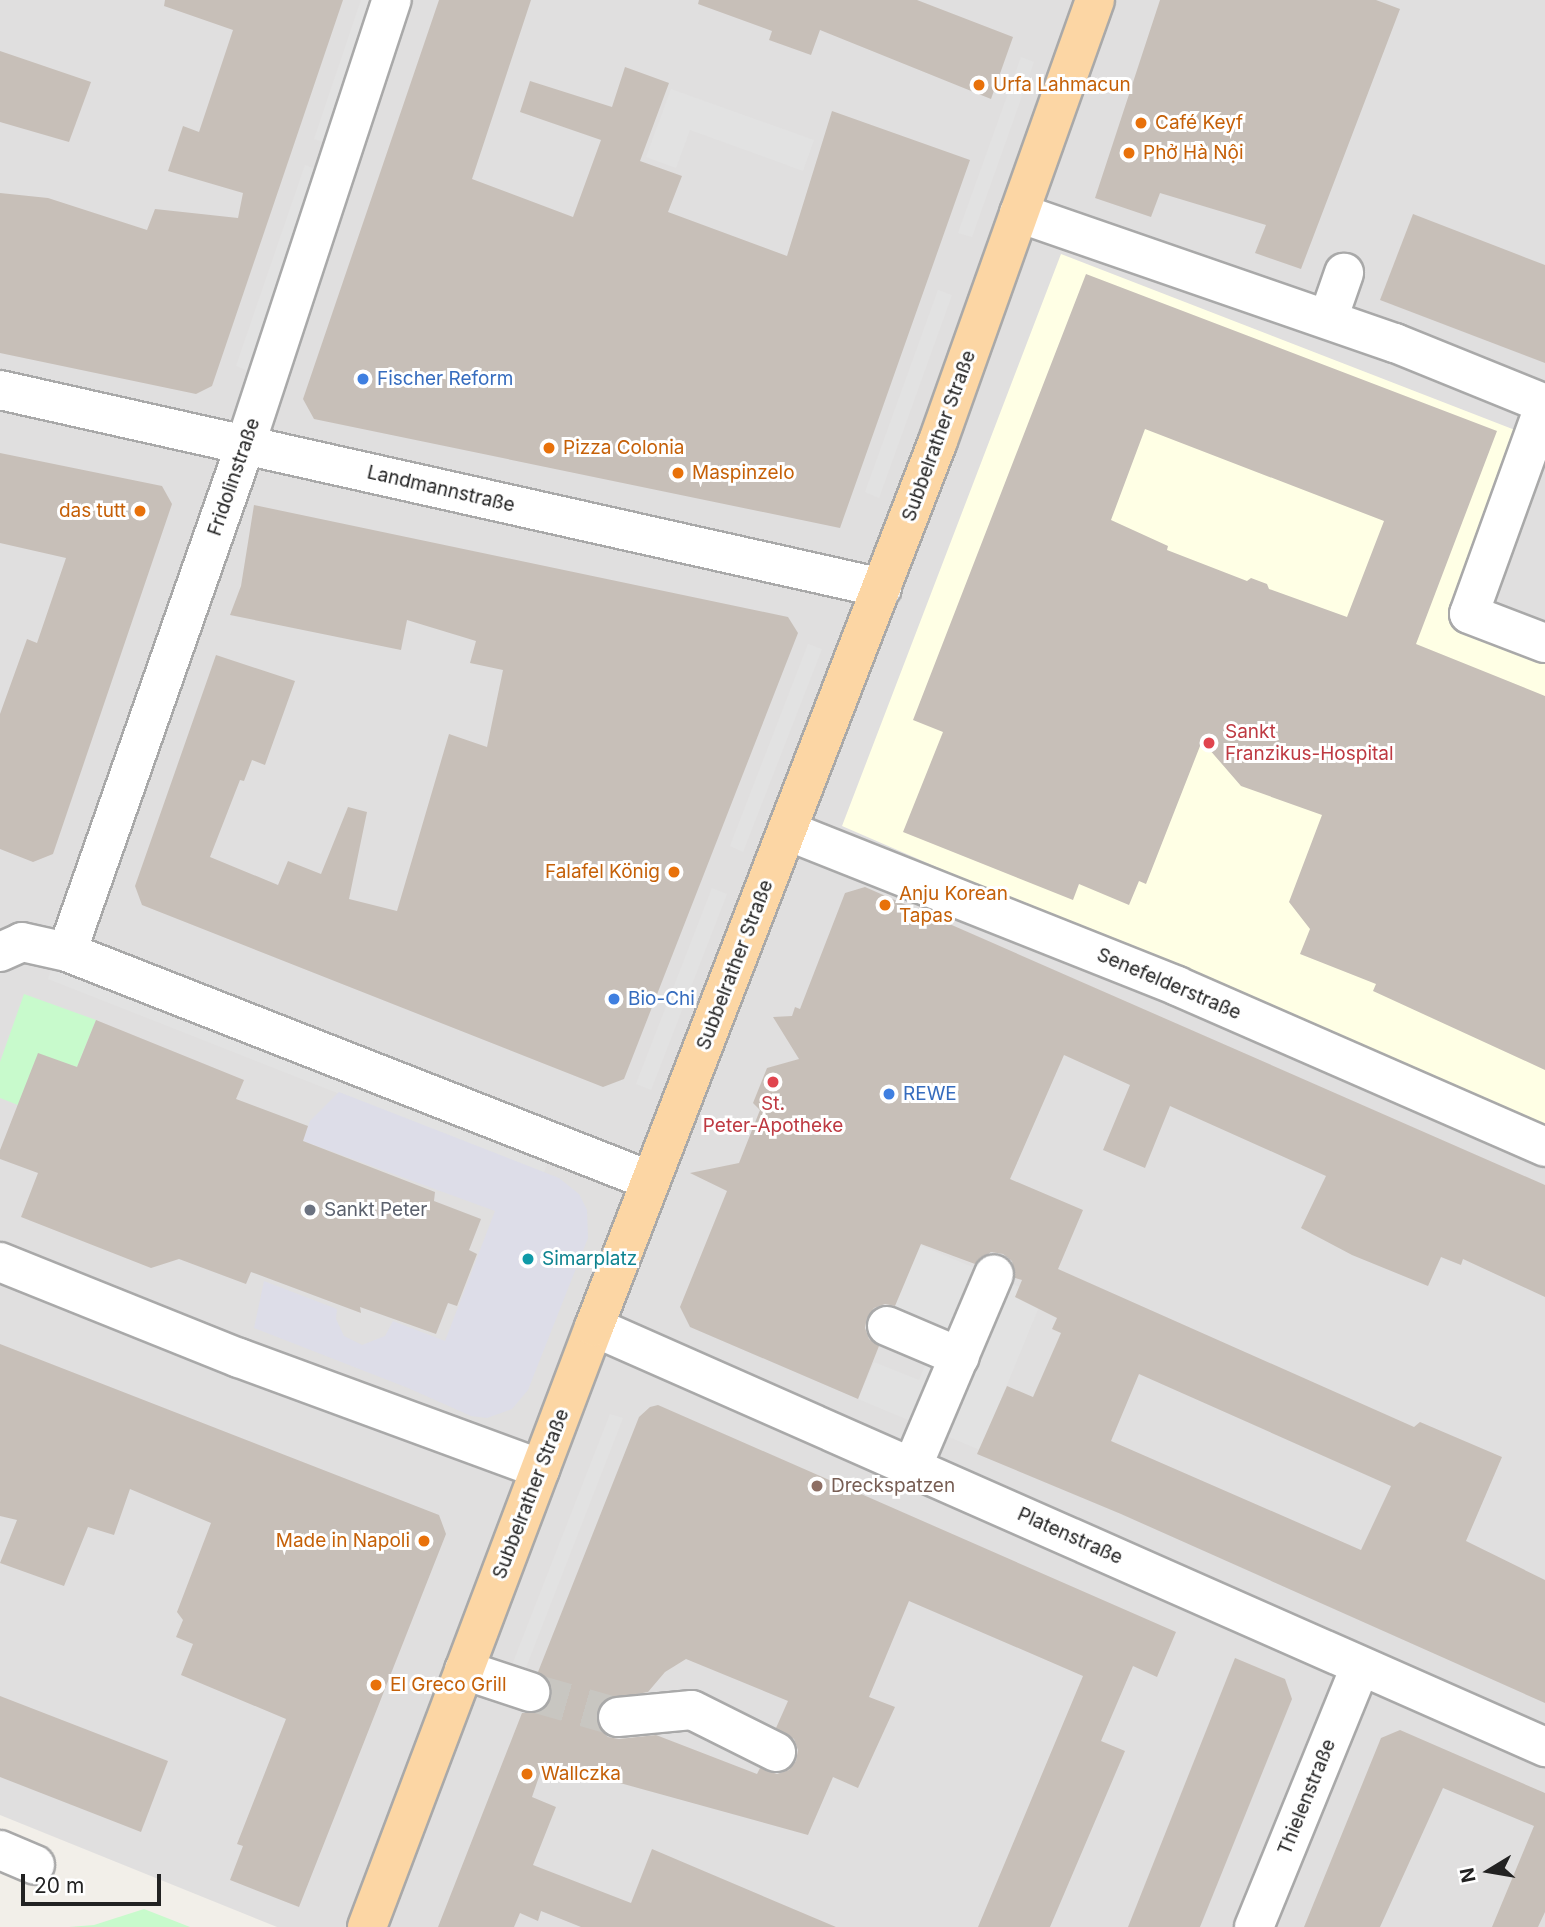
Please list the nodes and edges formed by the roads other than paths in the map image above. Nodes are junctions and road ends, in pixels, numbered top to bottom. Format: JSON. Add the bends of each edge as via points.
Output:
{"nodes":[{"id":1,"x":391,"y":0,"type":"edge"},
{"id":2,"x":1095,"y":0,"type":"edge"},
{"id":3,"x":1019,"y":213,"type":"junction"},
{"id":4,"x":1344,"y":273,"type":"dead end"},
{"id":5,"x":1328,"y":319,"type":"junction"},
{"id":6,"x":0,"y":390,"type":"edge"},
{"id":7,"x":246,"y":446,"type":"junction"},
{"id":8,"x":882,"y":588,"type":"junction"},
{"id":9,"x":1545,"y":643,"type":"edge"},
{"id":10,"x":788,"y":831,"type":"junction"},
{"id":11,"x":0,"y":952,"type":"edge"},
{"id":12,"x":67,"y":952,"type":"junction"},
{"id":13,"x":1545,"y":1147,"type":"edge"},
{"id":14,"x":651,"y":1181,"type":"junction"},
{"id":15,"x":0,"y":1262,"type":"edge"},
{"id":16,"x":994,"y":1274,"type":"dead end"},
{"id":17,"x":594,"y":1326,"type":"junction"},
{"id":18,"x":883,"y":1337,"type":"dead end"},
{"id":19,"x":955,"y":1367,"type":"junction"},
{"id":20,"x":913,"y":1465,"type":"junction"},
{"id":21,"x":540,"y":1469,"type":"junction"},
{"id":22,"x":1360,"y":1667,"type":"junction"},
{"id":23,"x":464,"y":1670,"type":"junction"},
{"id":24,"x":530,"y":1692,"type":"tunnel mouth"},
{"id":25,"x":618,"y":1717,"type":"tunnel mouth"},
{"id":26,"x":1545,"y":1747,"type":"edge"},
{"id":27,"x":776,"y":1752,"type":"dead end"},
{"id":28,"x":0,"y":1850,"type":"edge"},
{"id":29,"x":35,"y":1865,"type":"dead end"},
{"id":30,"x":367,"y":1927,"type":"edge"},
{"id":31,"x":1254,"y":1927,"type":"edge"}],
"edges":[{"from":1,"to":7,"type":"street","name":"Fridolinstraße"},
{"from":2,"to":3,"type":"main road","name":"Subbelrather Straße"},
{"from":3,"to":5,"type":"street"},
{"from":3,"to":8,"type":"main road","name":"Subbelrather Straße"},
{"from":4,"to":5,"type":"street"},
{"from":5,"to":9,"type":"street","via":[[1545,404],[1469,614]]},
{"from":6,"to":7,"type":"street","name":"Landmannstraße"},
{"from":7,"to":8,"type":"street","name":"Landmannstraße"},
{"from":7,"to":12,"type":"street","name":"Fridolinstraße"},
{"from":8,"to":10,"type":"main road","name":"Subbelrather Straße"},
{"from":10,"to":13,"type":"street","name":"Senefelderstraße","via":[[1177,986]]},
{"from":10,"to":14,"type":"main road","name":"Subbelrather Straße"},
{"from":11,"to":12,"type":"street","via":[[22,942]]},
{"from":12,"to":14,"type":"street"},
{"from":14,"to":17,"type":"main road","name":"Subbelrather Straße"},
{"from":15,"to":21,"type":"street","via":[[239,1358]]},
{"from":16,"to":19,"type":"street"},
{"from":17,"to":20,"type":"street","name":"Platenstraße"},
{"from":17,"to":21,"type":"main road","name":"Subbelrather Straße"},
{"from":18,"to":19,"type":"street"},
{"from":19,"to":20,"type":"street"},
{"from":20,"to":22,"type":"street","name":"Platenstraße"},
{"from":21,"to":23,"type":"main road","name":"Subbelrather Straße"},
{"from":22,"to":26,"type":"street","name":"Platenstraße"},
{"from":22,"to":31,"type":"street","name":"Thielenstraße"},
{"from":23,"to":24,"type":"street"},
{"from":23,"to":30,"type":"main road","name":"Subbelrather Straße"},
{"from":25,"to":27,"type":"street","via":[[692,1710]]},
{"from":28,"to":29,"type":"street"}]}
